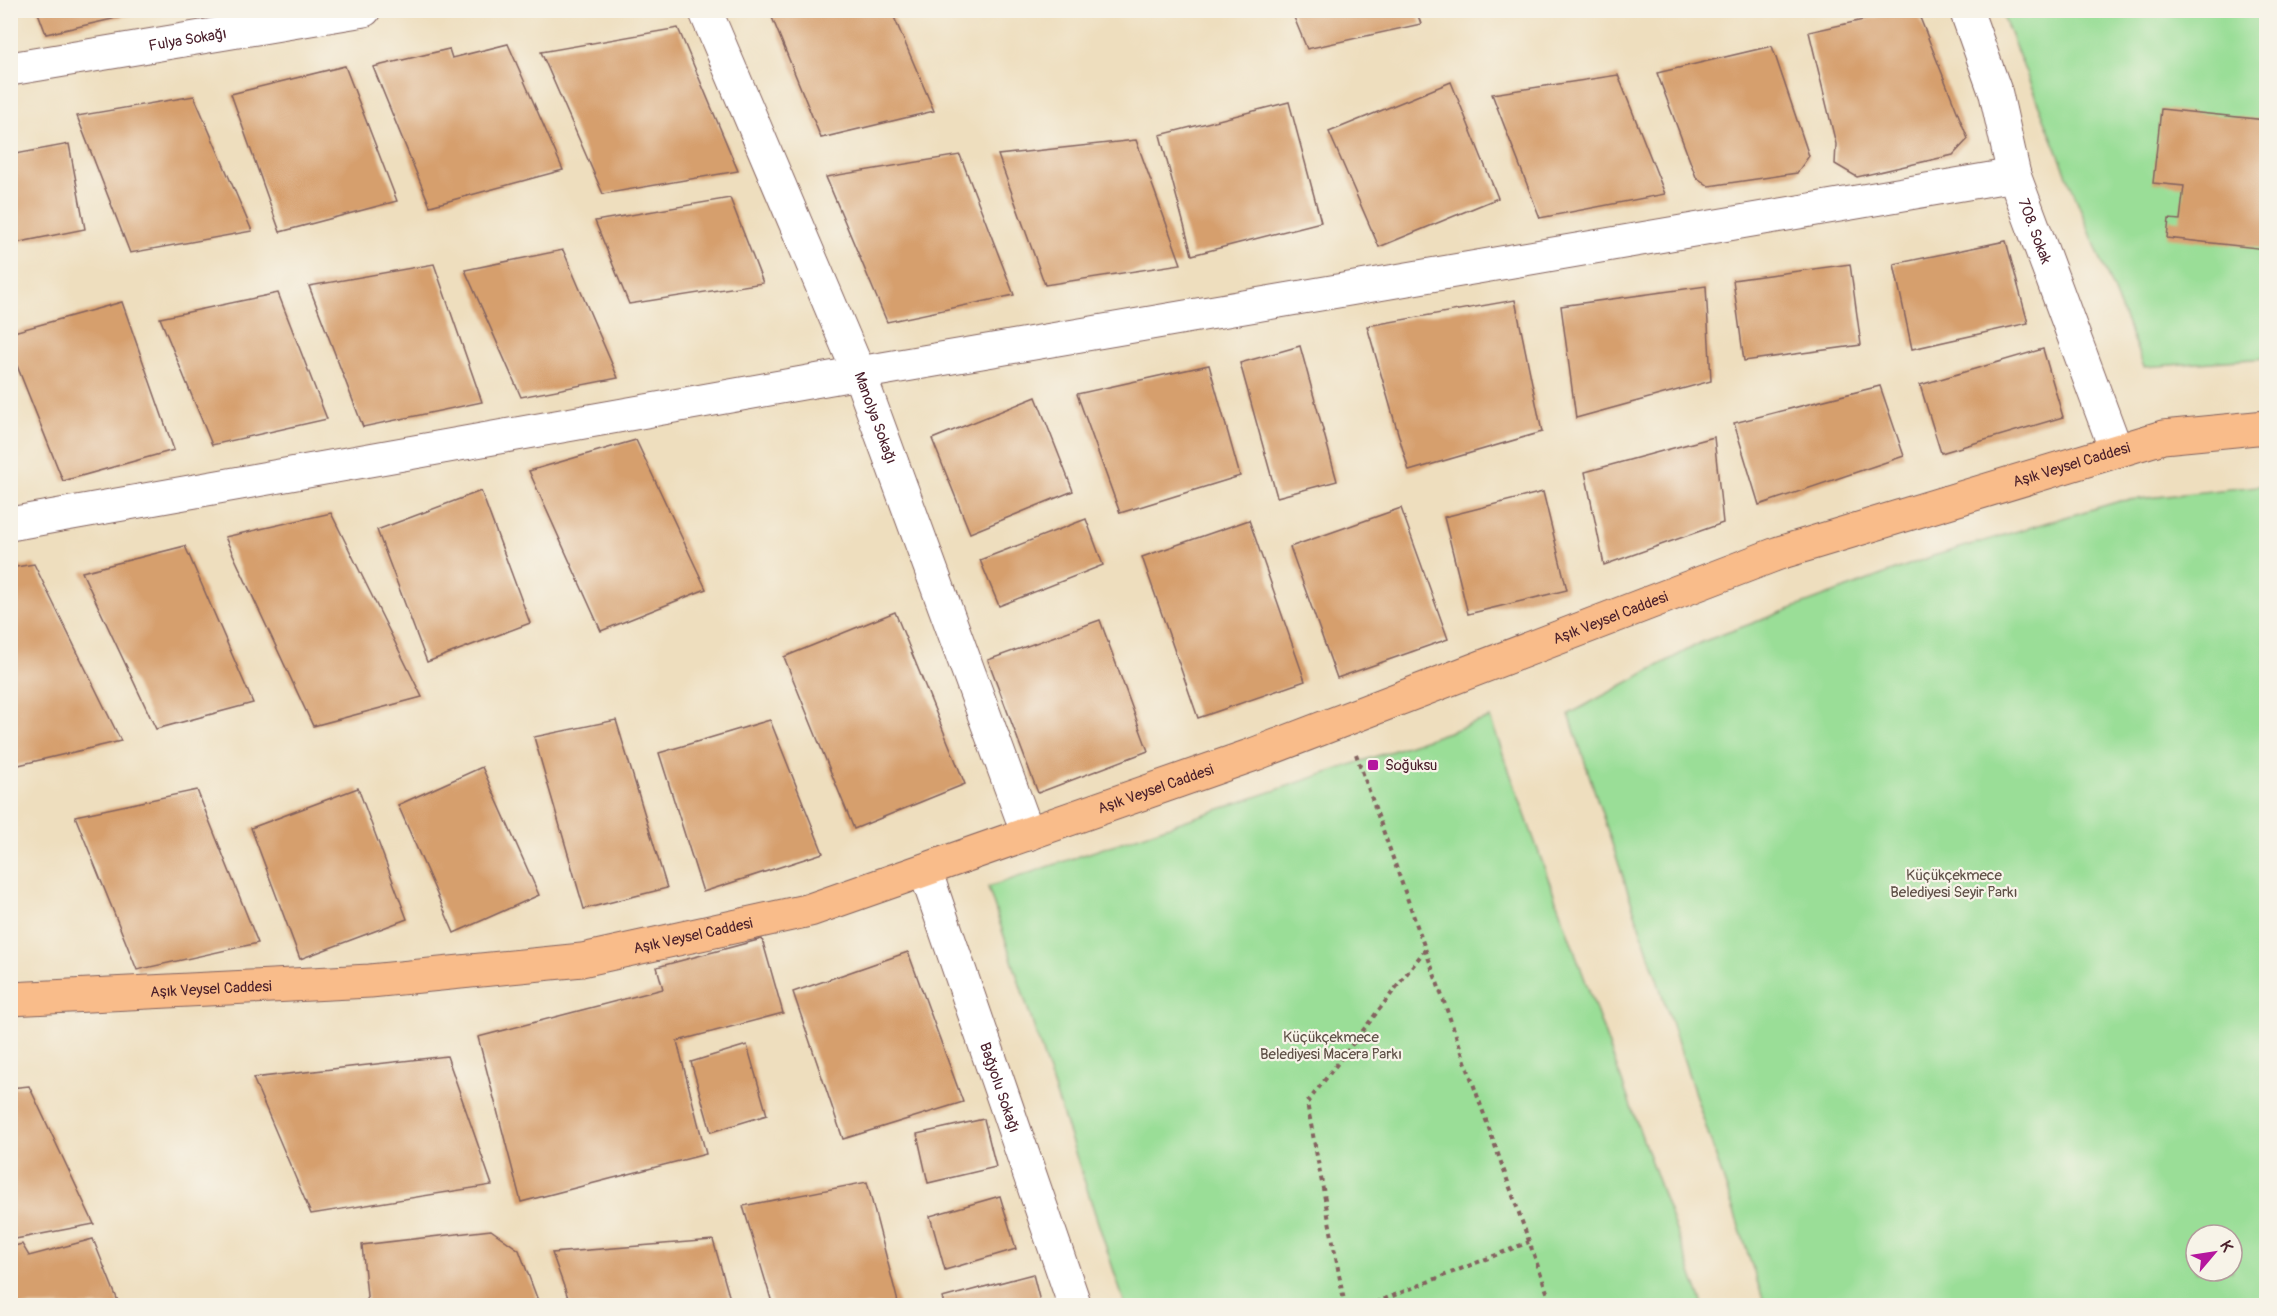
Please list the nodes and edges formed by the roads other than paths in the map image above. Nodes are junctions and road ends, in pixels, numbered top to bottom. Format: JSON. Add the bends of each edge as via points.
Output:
{"nodes":[{"id":1,"x":364,"y":10,"type":"edge"},
{"id":2,"x":705,"y":10,"type":"edge"},
{"id":3,"x":1966,"y":10,"type":"edge"},
{"id":4,"x":10,"y":69,"type":"edge"},
{"id":5,"x":2014,"y":175,"type":"junction"},
{"id":6,"x":859,"y":373,"type":"junction"},
{"id":7,"x":2266,"y":427,"type":"edge"},
{"id":8,"x":2116,"y":450,"type":"junction"},
{"id":9,"x":10,"y":524,"type":"edge"},
{"id":10,"x":1028,"y":834,"type":"junction"},
{"id":11,"x":925,"y":870,"type":"junction"},
{"id":12,"x":10,"y":999,"type":"edge"},
{"id":13,"x":1075,"y":1305,"type":"edge"}],
"edges":[{"from":1,"to":4,"type":"street","name":"Fulya Sokağı"},
{"from":2,"to":6,"type":"street","name":"Manolya Sokağı"},
{"from":3,"to":5,"type":"street","name":"708. Sokak","via":[[1996,94]]},
{"from":5,"to":6,"type":"street"},
{"from":5,"to":8,"type":"street","name":"708. Sokak"},
{"from":6,"to":9,"type":"street"},
{"from":6,"to":10,"type":"street","name":"Manolya Sokağı"},
{"from":7,"to":8,"type":"main road","name":"Aşık Veysel Caddesi","via":[[2163,437]]},
{"from":8,"to":10,"type":"main road","name":"Aşık Veysel Caddesi","via":[[1779,553],[1255,754]]},
{"from":10,"to":11,"type":"main road","name":"Aşık Veysel Caddesi"},
{"from":11,"to":12,"type":"main road","name":"Aşık Veysel Caddesi","via":[[810,910],[582,960],[370,981]]},
{"from":11,"to":13,"type":"street","name":"Bağyolu Sokağı"}]}
